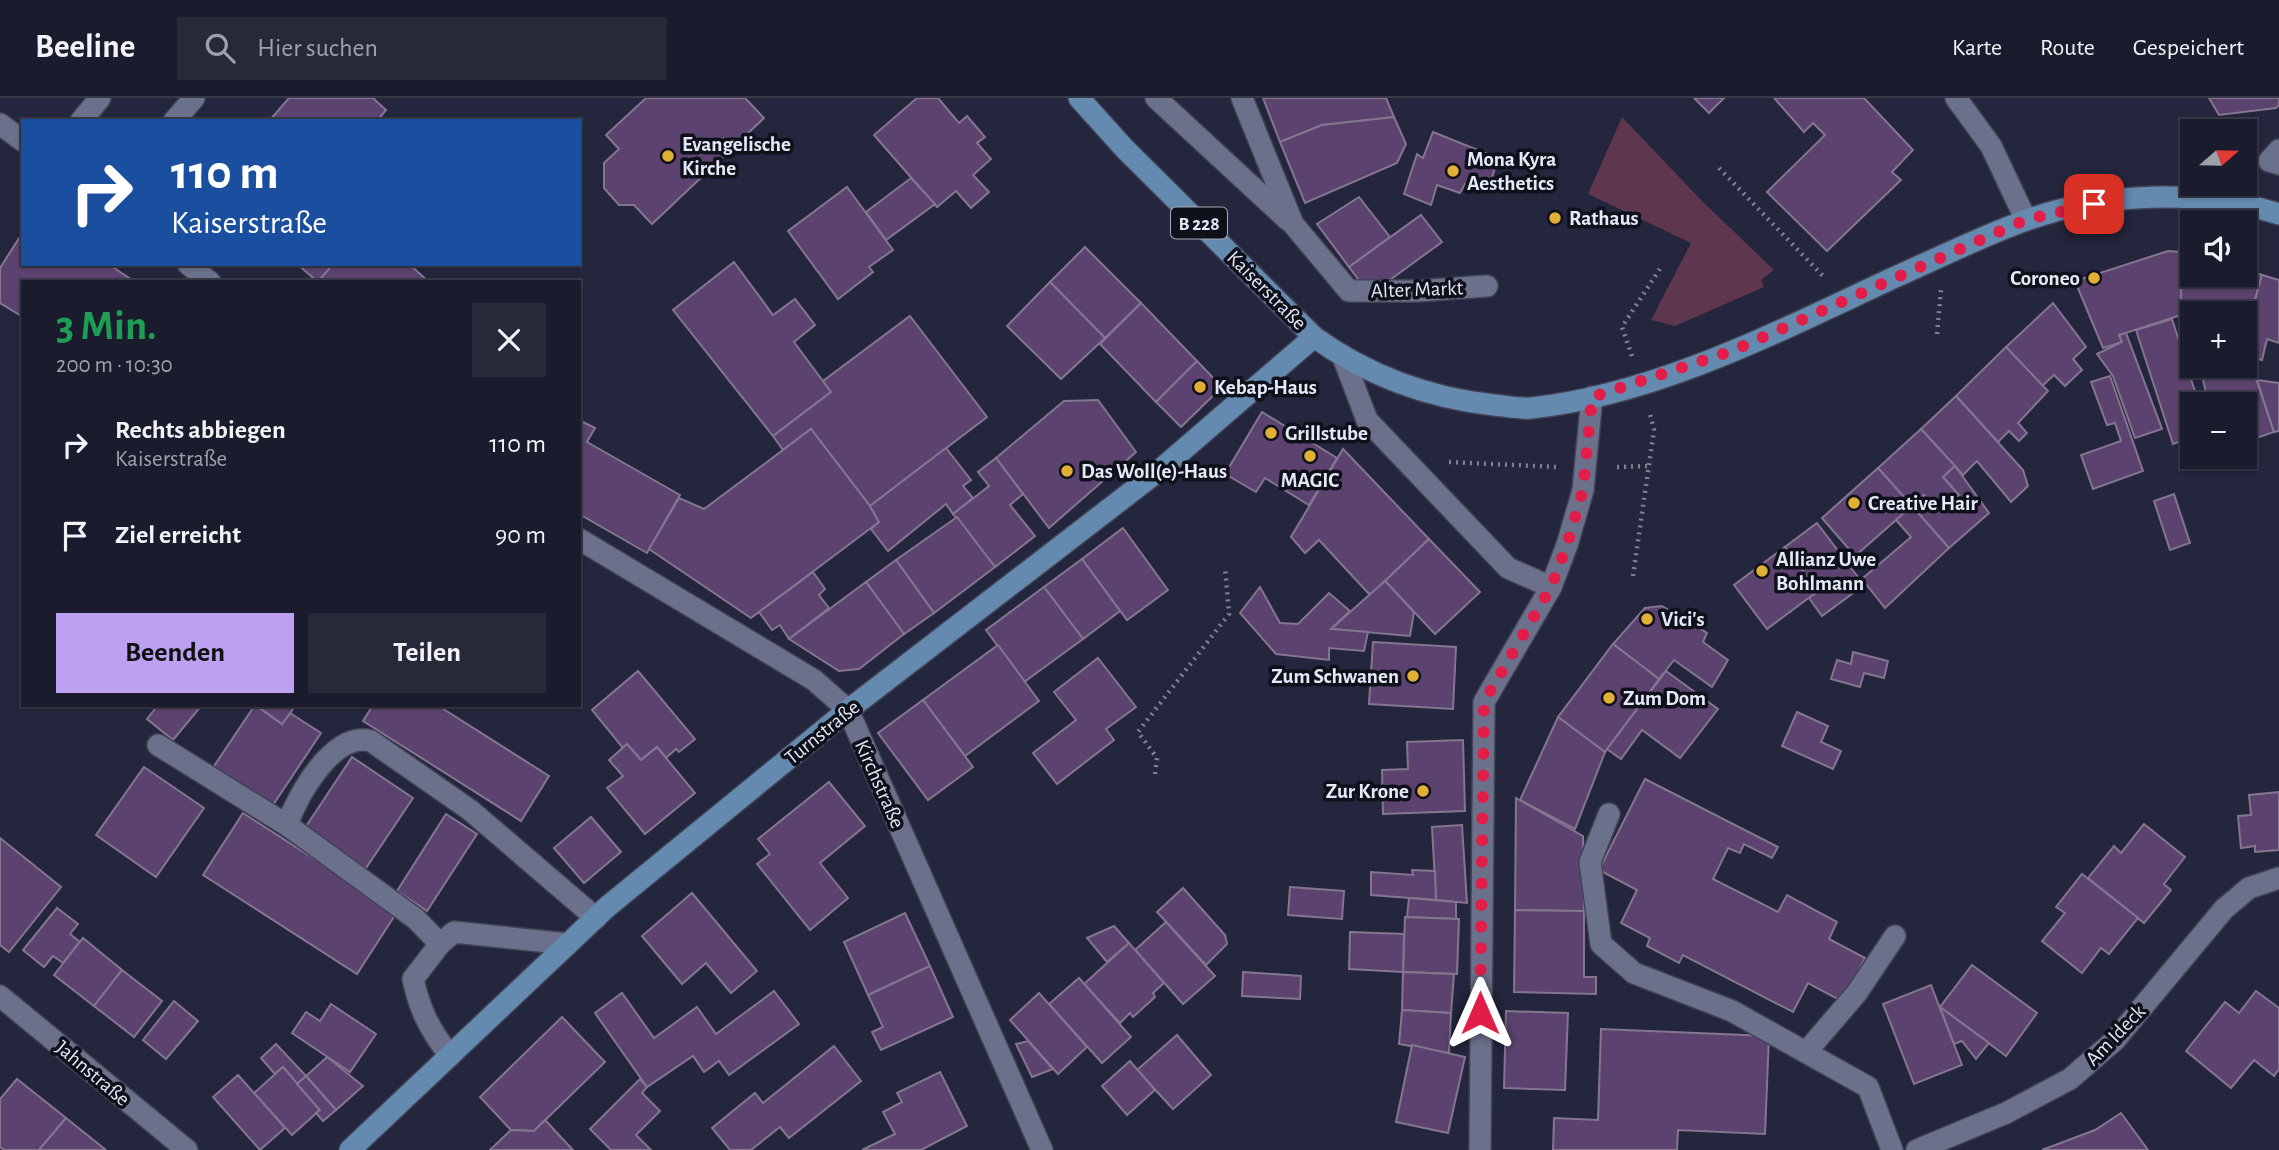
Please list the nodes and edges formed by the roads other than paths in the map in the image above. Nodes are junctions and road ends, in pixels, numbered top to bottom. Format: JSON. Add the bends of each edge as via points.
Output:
{"nodes":[{"id":1,"x":100,"y":98,"type":"edge"},
{"id":2,"x":194,"y":98,"type":"edge"},
{"id":3,"x":1156,"y":98,"type":"edge"},
{"id":4,"x":1242,"y":98,"type":"edge"},
{"id":5,"x":1956,"y":98,"type":"edge"},
{"id":6,"x":1087,"y":101,"type":"edge"},
{"id":7,"x":83,"y":119,"type":"edge"},
{"id":8,"x":176,"y":119,"type":"edge"},
{"id":9,"x":0,"y":124,"type":"edge"},
{"id":10,"x":21,"y":140,"type":"edge"},
{"id":11,"x":2279,"y":150,"type":"edge"},
{"id":12,"x":2279,"y":164,"type":"edge"},
{"id":13,"x":2279,"y":214,"type":"edge"},
{"id":14,"x":2025,"y":220,"type":"junction"},
{"id":15,"x":1293,"y":224,"type":"junction"},
{"id":16,"x":191,"y":266,"type":"edge"},
{"id":17,"x":208,"y":280,"type":"edge"},
{"id":18,"x":1487,"y":286,"type":"dead end"},
{"id":19,"x":1314,"y":337,"type":"junction"},
{"id":20,"x":1343,"y":357,"type":"junction"},
{"id":21,"x":1592,"y":397,"type":"junction"},
{"id":22,"x":581,"y":540,"type":"edge"},
{"id":23,"x":1551,"y":587,"type":"junction"},
{"id":24,"x":848,"y":710,"type":"junction"},
{"id":25,"x":158,"y":745,"type":"dead end"},
{"id":26,"x":1609,"y":814,"type":"dead end"},
{"id":27,"x":287,"y":825,"type":"junction"},
{"id":28,"x":2279,"y":878,"type":"edge"},
{"id":29,"x":596,"y":918,"type":"junction"},
{"id":30,"x":1895,"y":936,"type":"dead end"},
{"id":31,"x":440,"y":944,"type":"junction"},
{"id":32,"x":568,"y":944,"type":"junction"},
{"id":33,"x":0,"y":996,"type":"edge"},
{"id":34,"x":1806,"y":1052,"type":"junction"},
{"id":35,"x":450,"y":1056,"type":"junction"},
{"id":36,"x":187,"y":1150,"type":"edge"},
{"id":37,"x":350,"y":1150,"type":"edge"},
{"id":38,"x":1042,"y":1150,"type":"edge"},
{"id":39,"x":1480,"y":1150,"type":"edge"},
{"id":40,"x":1892,"y":1150,"type":"edge"},
{"id":41,"x":1917,"y":1150,"type":"edge"}],
"edges":[{"from":1,"to":7,"type":"street"},
{"from":2,"to":8,"type":"street"},
{"from":3,"to":15,"type":"street","name":"Alter Markt"},
{"from":4,"to":15,"type":"street","name":"Alter Markt"},
{"from":5,"to":14,"type":"street","via":[[1991,146]]},
{"from":6,"to":19,"type":"main road","name":"Kaiserstraße","number":"B 228","via":[[1124,148]]},
{"from":9,"to":10,"type":"street"},
{"from":11,"to":12,"type":"street","via":[[2269,161]]},
{"from":13,"to":14,"type":"main road","name":"Kaiserstraße","number":"B 228","via":[[2212,200],[2164,198],[2115,200]]},
{"from":14,"to":21,"type":"main road","name":"Kaiserstraße","number":"B 228","via":[[1732,351]]},
{"from":15,"to":18,"type":"street","name":"Alter Markt","via":[[1349,291]]},
{"from":16,"to":17,"type":"street"},
{"from":19,"to":20,"type":"main road","name":"Kaiserstraße","number":"B 228"},
{"from":19,"to":24,"type":"main road","name":"Turnstraße","via":[[1161,469]]},
{"from":20,"to":21,"type":"main road","name":"Kaiserstraße","number":"B 228","via":[[1403,385],[1472,403],[1529,408]]},
{"from":20,"to":23,"type":"street","via":[[1367,420],[1508,568]]},
{"from":21,"to":23,"type":"street","via":[[1587,467]]},
{"from":22,"to":24,"type":"street","name":"Kirchstraße","via":[[814,680]]},
{"from":23,"to":39,"type":"street","via":[[1484,702]]},
{"from":24,"to":29,"type":"main road","name":"Turnstraße"},
{"from":24,"to":38,"type":"street","name":"Kirchstraße"},
{"from":25,"to":27,"type":"street"},
{"from":26,"to":34,"type":"street","via":[[1590,862],[1601,944],[1634,973],[1732,1011]]},
{"from":27,"to":29,"type":"street","via":[[293,807],[336,747],[358,737],[371,741],[470,810]]},
{"from":27,"to":31,"type":"street","via":[[416,919]]},
{"from":28,"to":41,"type":"street","name":"Am Ideck","via":[[2249,888],[2224,909],[2115,1040],[2070,1079],[2006,1113]]},
{"from":29,"to":32,"type":"main road","name":"Turnstraße"},
{"from":30,"to":34,"type":"street","via":[[1856,994]]},
{"from":31,"to":32,"type":"street","via":[[454,932]]},
{"from":31,"to":35,"type":"street","via":[[414,979],[419,1009]]},
{"from":32,"to":35,"type":"main road","name":"Turnstraße"},
{"from":33,"to":36,"type":"street","name":"Jahnstraße"},
{"from":34,"to":40,"type":"street","via":[[1868,1087]]},
{"from":35,"to":37,"type":"main road","name":"Turnstraße"}]}
